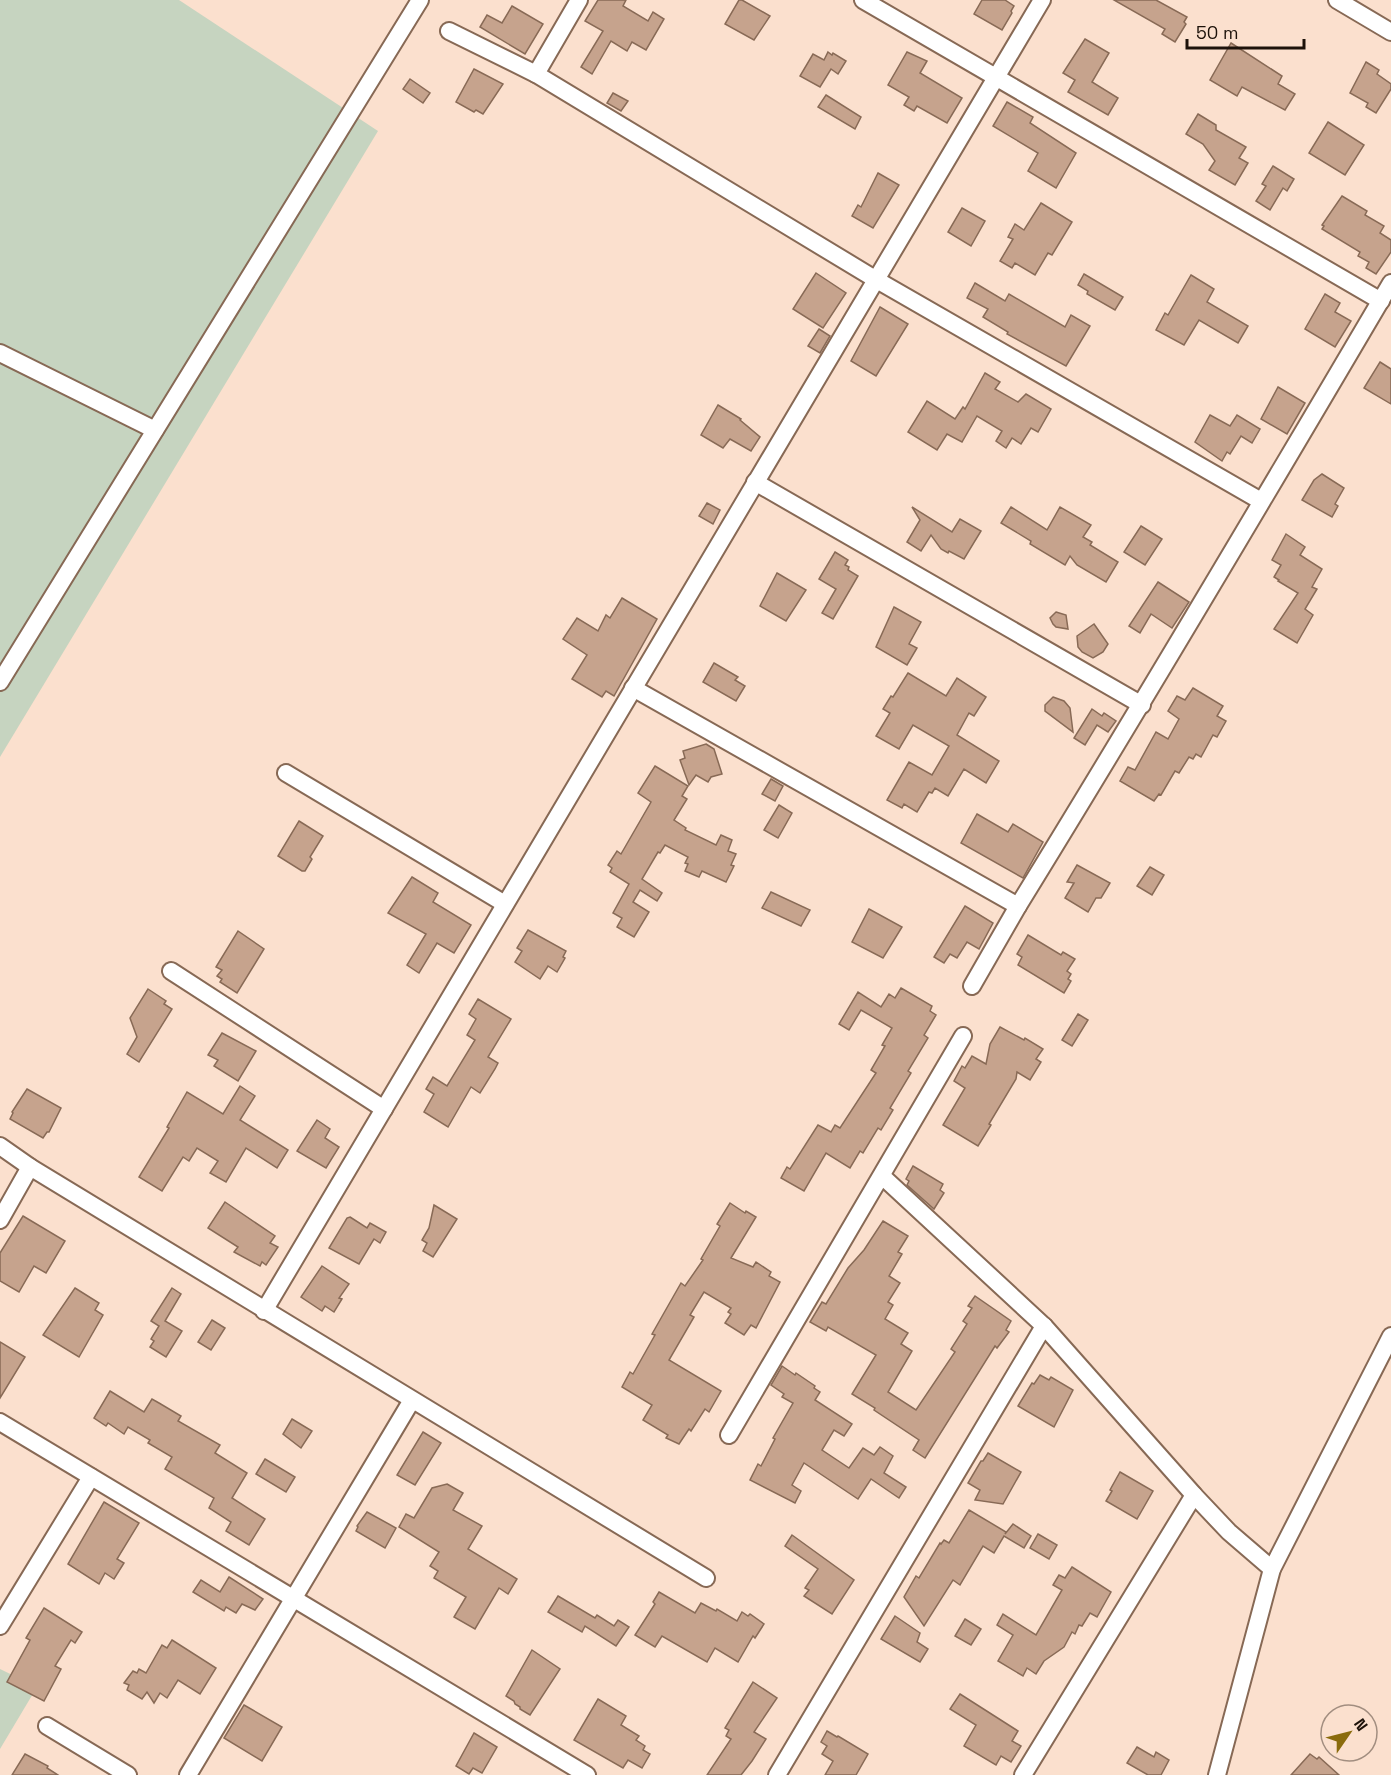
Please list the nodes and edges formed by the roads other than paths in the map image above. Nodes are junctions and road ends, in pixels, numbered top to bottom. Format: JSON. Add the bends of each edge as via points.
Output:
{"nodes":[{"id":1,"x":420,"y":0,"type":"edge"},
{"id":2,"x":579,"y":0,"type":"edge"},
{"id":3,"x":863,"y":0,"type":"edge"},
{"id":4,"x":1042,"y":0,"type":"edge"},
{"id":5,"x":1337,"y":0,"type":"edge"},
{"id":6,"x":449,"y":31,"type":"dead end"},
{"id":7,"x":1391,"y":32,"type":"edge"},
{"id":8,"x":536,"y":74,"type":"junction"},
{"id":9,"x":995,"y":77,"type":"junction"},
{"id":10,"x":875,"y":279,"type":"junction"},
{"id":11,"x":1391,"y":283,"type":"edge"},
{"id":12,"x":1381,"y":301,"type":"junction"},
{"id":13,"x":0,"y":353,"type":"edge"},
{"id":14,"x":155,"y":430,"type":"junction"},
{"id":15,"x":755,"y":482,"type":"junction"},
{"id":16,"x":1261,"y":501,"type":"junction"},
{"id":17,"x":0,"y":682,"type":"edge"},
{"id":18,"x":633,"y":688,"type":"junction"},
{"id":19,"x":1142,"y":705,"type":"junction"},
{"id":20,"x":286,"y":773,"type":"dead end"},
{"id":21,"x":505,"y":904,"type":"junction"},
{"id":22,"x":1018,"y":906,"type":"junction"},
{"id":23,"x":171,"y":971,"type":"dead end"},
{"id":24,"x":972,"y":986,"type":"dead end"},
{"id":25,"x":963,"y":1036,"type":"dead end"},
{"id":26,"x":384,"y":1109,"type":"junction"},
{"id":27,"x":0,"y":1146,"type":"edge"},
{"id":28,"x":30,"y":1167,"type":"junction"},
{"id":29,"x":882,"y":1176,"type":"junction"},
{"id":30,"x":0,"y":1220,"type":"edge"},
{"id":31,"x":264,"y":1311,"type":"junction"},
{"id":32,"x":1044,"y":1326,"type":"junction"},
{"id":33,"x":1391,"y":1336,"type":"edge"},
{"id":34,"x":412,"y":1400,"type":"junction"},
{"id":35,"x":0,"y":1422,"type":"edge"},
{"id":36,"x":729,"y":1435,"type":"dead end"},
{"id":37,"x":91,"y":1477,"type":"junction"},
{"id":38,"x":1194,"y":1495,"type":"junction"},
{"id":39,"x":1272,"y":1569,"type":"junction"},
{"id":40,"x":706,"y":1578,"type":"dead end"},
{"id":41,"x":293,"y":1599,"type":"junction"},
{"id":42,"x":0,"y":1626,"type":"edge"},
{"id":43,"x":47,"y":1726,"type":"dead end"},
{"id":44,"x":128,"y":1775,"type":"edge"},
{"id":45,"x":188,"y":1775,"type":"edge"},
{"id":46,"x":587,"y":1775,"type":"edge"},
{"id":47,"x":777,"y":1775,"type":"edge"},
{"id":48,"x":1023,"y":1775,"type":"edge"},
{"id":49,"x":1217,"y":1775,"type":"edge"}],
"edges":[{"from":1,"to":14,"type":"street"},
{"from":2,"to":8,"type":"street"},
{"from":3,"to":9,"type":"street"},
{"from":4,"to":9,"type":"street"},
{"from":5,"to":7,"type":"street"},
{"from":6,"to":8,"type":"street"},
{"from":8,"to":10,"type":"street"},
{"from":9,"to":10,"type":"street"},
{"from":9,"to":12,"type":"street"},
{"from":10,"to":15,"type":"street"},
{"from":10,"to":16,"type":"street"},
{"from":11,"to":12,"type":"street"},
{"from":12,"to":16,"type":"street"},
{"from":13,"to":14,"type":"street"},
{"from":14,"to":17,"type":"street"},
{"from":15,"to":18,"type":"street"},
{"from":15,"to":19,"type":"street"},
{"from":16,"to":19,"type":"street"},
{"from":18,"to":21,"type":"street"},
{"from":18,"to":22,"type":"street"},
{"from":19,"to":22,"type":"street"},
{"from":20,"to":21,"type":"street"},
{"from":21,"to":26,"type":"street"},
{"from":22,"to":24,"type":"street"},
{"from":23,"to":26,"type":"street"},
{"from":25,"to":29,"type":"street"},
{"from":26,"to":31,"type":"street"},
{"from":27,"to":28,"type":"street"},
{"from":28,"to":30,"type":"street"},
{"from":28,"to":31,"type":"street"},
{"from":29,"to":32,"type":"street"},
{"from":29,"to":36,"type":"street"},
{"from":31,"to":34,"type":"street"},
{"from":32,"to":38,"type":"street"},
{"from":32,"to":47,"type":"street"},
{"from":33,"to":39,"type":"street"},
{"from":34,"to":40,"type":"street"},
{"from":34,"to":41,"type":"street"},
{"from":35,"to":37,"type":"street"},
{"from":37,"to":41,"type":"street"},
{"from":37,"to":42,"type":"street"},
{"from":38,"to":39,"type":"street"},
{"from":38,"to":48,"type":"street"},
{"from":39,"to":49,"type":"street"},
{"from":41,"to":45,"type":"street"},
{"from":41,"to":46,"type":"street"},
{"from":43,"to":44,"type":"street"}]}
